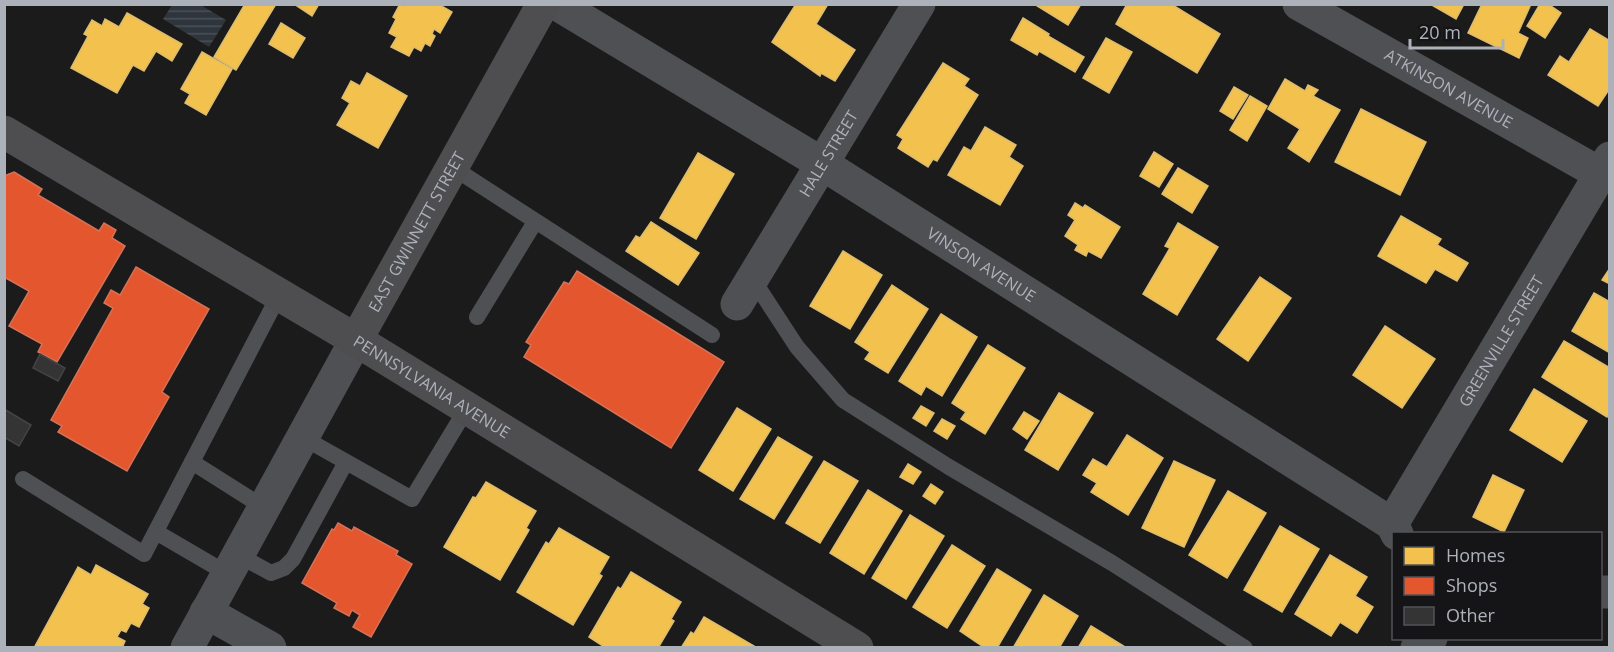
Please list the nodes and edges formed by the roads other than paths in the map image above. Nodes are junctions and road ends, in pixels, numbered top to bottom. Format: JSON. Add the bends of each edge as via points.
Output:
{"nodes":[{"id":1,"x":543,"y":4,"type":"edge"},
{"id":2,"x":557,"y":4,"type":"edge"},
{"id":3,"x":919,"y":4,"type":"edge"},
{"id":4,"x":1311,"y":8,"type":"edge"},
{"id":5,"x":6,"y":136,"type":"edge"},
{"id":6,"x":821,"y":164,"type":"junction"},
{"id":7,"x":1604,"y":166,"type":"edge"},
{"id":8,"x":452,"y":168,"type":"junction"},
{"id":9,"x":535,"y":222,"type":"junction"},
{"id":10,"x":745,"y":291,"type":"joint"},
{"id":11,"x":279,"y":294,"type":"junction"},
{"id":12,"x":477,"y":317,"type":"dead end"},
{"id":13,"x":712,"y":335,"type":"dead end"},
{"id":14,"x":356,"y":340,"type":"junction"},
{"id":15,"x":467,"y":408,"type":"junction"},
{"id":16,"x":302,"y":437,"type":"junction"},
{"id":17,"x":192,"y":462,"type":"junction"},
{"id":18,"x":346,"y":462,"type":"junction"},
{"id":19,"x":23,"y":479,"type":"dead end"},
{"id":20,"x":263,"y":507,"type":"junction"},
{"id":21,"x":1394,"y":529,"type":"edge"},
{"id":22,"x":156,"y":532,"type":"junction"},
{"id":23,"x":233,"y":565,"type":"junction"},
{"id":24,"x":206,"y":612,"type":"junction"},
{"id":25,"x":188,"y":648,"type":"edge"},
{"id":26,"x":270,"y":648,"type":"edge"},
{"id":27,"x":857,"y":648,"type":"edge"},
{"id":28,"x":1245,"y":648,"type":"edge"}],
"edges":[{"from":1,"to":8,"type":"main road","name":"EAST GWINNETT STREET"},
{"from":2,"to":6,"type":"street","name":"VINSON AVENUE"},
{"from":3,"to":6,"type":"street","name":"HALE STREET"},
{"from":4,"to":7,"type":"street","name":"ATKINSON AVENUE"},
{"from":5,"to":11,"type":"main road","name":"PENNSYLVANIA AVENUE"},
{"from":6,"to":10,"type":"street","name":"HALE STREET"},
{"from":6,"to":21,"type":"street","name":"VINSON AVENUE"},
{"from":7,"to":21,"type":"street","name":"GREENVILLE STREET"},
{"from":8,"to":9,"type":"lane"},
{"from":8,"to":14,"type":"main road","name":"EAST GWINNETT STREET"},
{"from":9,"to":12,"type":"lane"},
{"from":9,"to":13,"type":"lane"},
{"from":10,"to":28,"type":"lane","via":[[843,400]]},
{"from":11,"to":14,"type":"main road","name":"PENNSYLVANIA AVENUE"},
{"from":11,"to":17,"type":"lane"},
{"from":14,"to":15,"type":"main road","name":"PENNSYLVANIA AVENUE"},
{"from":14,"to":16,"type":"street","name":"EAST GWINNETT STREET"},
{"from":15,"to":18,"type":"lane","via":[[412,499]]},
{"from":15,"to":27,"type":"main road","name":"PENNSYLVANIA AVENUE"},
{"from":16,"to":18,"type":"lane"},
{"from":16,"to":20,"type":"street","name":"EAST GWINNETT STREET"},
{"from":17,"to":20,"type":"lane"},
{"from":17,"to":22,"type":"lane"},
{"from":18,"to":23,"type":"lane","via":[[293,559],[284,568],[271,573]]},
{"from":19,"to":22,"type":"lane","via":[[144,554]]},
{"from":20,"to":23,"type":"street","name":"EAST GWINNETT STREET"},
{"from":22,"to":23,"type":"lane"},
{"from":23,"to":24,"type":"street","name":"EAST GWINNETT STREET"},
{"from":24,"to":25,"type":"street","name":"EAST GWINNETT STREET"},
{"from":24,"to":26,"type":"street"}]}
